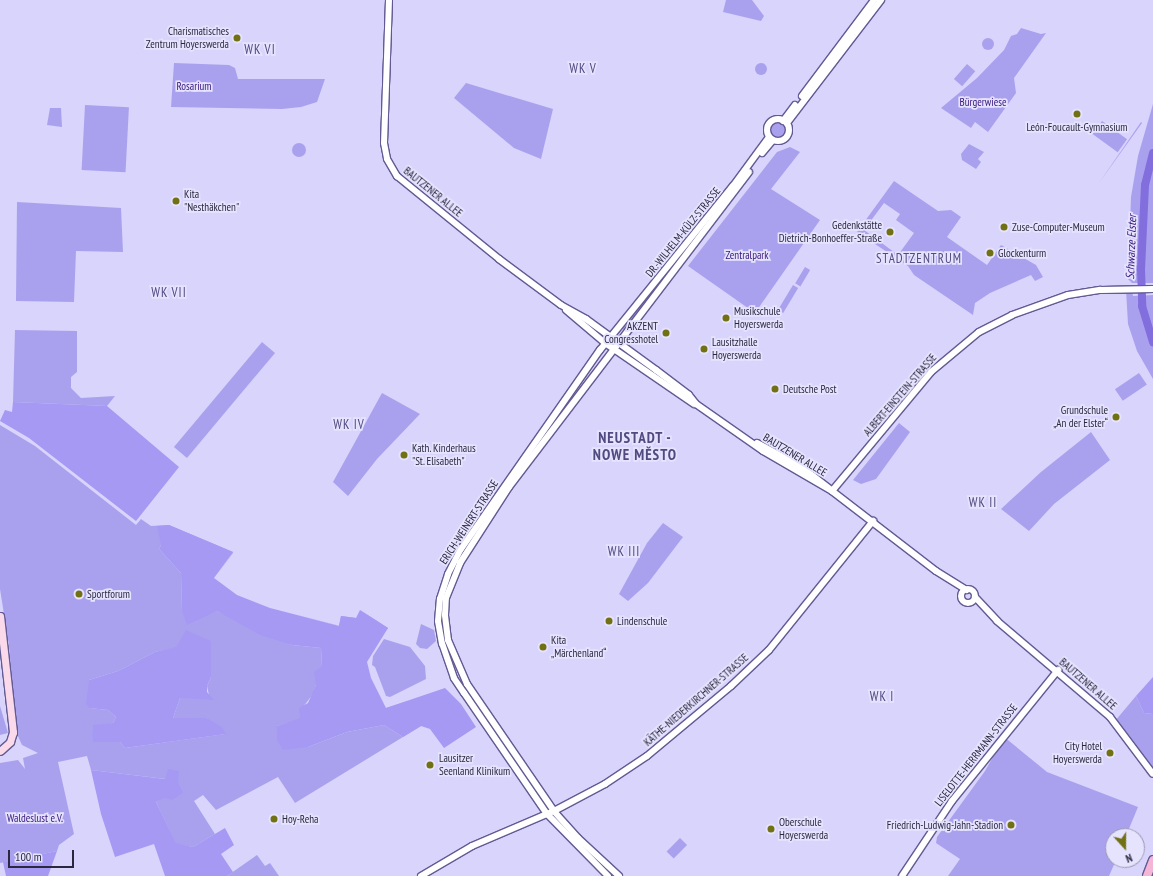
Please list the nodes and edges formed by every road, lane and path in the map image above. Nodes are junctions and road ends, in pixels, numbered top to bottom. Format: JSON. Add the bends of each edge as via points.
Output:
{"nodes":[{"id":1,"x":389,"y":0,"type":"edge"},
{"id":2,"x":874,"y":0,"type":"edge"},
{"id":3,"x":881,"y":0,"type":"edge"},
{"id":4,"x":785,"y":122,"type":"junction"},
{"id":5,"x":771,"y":139,"type":"junction"},
{"id":6,"x":1153,"y":289,"type":"edge"},
{"id":7,"x":561,"y":305,"type":"junction"},
{"id":8,"x":610,"y":337,"type":"junction"},
{"id":9,"x":617,"y":342,"type":"junction"},
{"id":10,"x":605,"y":343,"type":"junction"},
{"id":11,"x":613,"y":349,"type":"junction"},
{"id":12,"x":696,"y":404,"type":"junction"},
{"id":13,"x":832,"y":491,"type":"junction"},
{"id":14,"x":873,"y":521,"type":"junction"},
{"id":15,"x":964,"y":592,"type":"junction"},
{"id":16,"x":975,"y":597,"type":"junction"},
{"id":17,"x":971,"y":603,"type":"junction"},
{"id":18,"x":0,"y":616,"type":"edge"},
{"id":19,"x":997,"y":621,"type":"junction"},
{"id":20,"x":1058,"y":670,"type":"junction"},
{"id":21,"x":0,"y":751,"type":"edge"},
{"id":22,"x":1153,"y":774,"type":"edge"},
{"id":23,"x":554,"y":811,"type":"junction"},
{"id":24,"x":547,"y":814,"type":"junction"},
{"id":25,"x":1153,"y":860,"type":"edge"},
{"id":26,"x":421,"y":876,"type":"edge"},
{"id":27,"x":608,"y":876,"type":"edge"},
{"id":28,"x":618,"y":876,"type":"edge"},
{"id":29,"x":902,"y":876,"type":"edge"},
{"id":30,"x":1147,"y":876,"type":"edge"}],
"edges":[{"from":1,"to":7,"type":"street","name":"BAUTZENER ALLEE","via":[[384,143],[392,170],[499,259]]},
{"from":2,"to":4,"type":"street","name":"DR.-WILHELM-KÜLZ-STRASSE"},
{"from":3,"to":4,"type":"street","name":"DR.-WILHELM-KÜLZ-STRASSE"},
{"from":4,"to":5,"type":"street","name":"DR.-WILHELM-KÜLZ-STRASSE","via":[[789,130],[787,137],[780,141]]},
{"from":4,"to":5,"type":"street","name":"DR.-WILHELM-KÜLZ-STRASSE","via":[[775,120],[769,124],[767,130]]},
{"from":5,"to":8,"type":"street","name":"DR.-WILHELM-KÜLZ-STRASSE"},
{"from":5,"to":9,"type":"street","name":"DR.-WILHELM-KÜLZ-STRASSE"},
{"from":6,"to":13,"type":"street","name":"ALBERT-EINSTEIN-STRASSE","via":[[1082,292],[1054,299],[1012,315],[979,332],[931,372]]},
{"from":7,"to":8,"type":"street","name":"BAUTZENER ALLEE"},
{"from":7,"to":10,"type":"street","name":"BAUTZENER ALLEE"},
{"from":8,"to":9,"type":"street","name":"BAUTZENER ALLEE"},
{"from":8,"to":10,"type":"street","name":"ERICH-WEINERT-STRASSE"},
{"from":9,"to":11,"type":"street","name":"ERICH-WEINERT-STRASSE"},
{"from":9,"to":12,"type":"street","name":"BAUTZENER ALLEE","via":[[675,384]]},
{"from":10,"to":11,"type":"street","name":"BAUTZENER ALLEE"},
{"from":10,"to":24,"type":"street","name":"ERICH-WEINERT-STRASSE","via":[[461,549],[448,574],[440,599],[438,621],[442,644],[454,678]]},
{"from":11,"to":12,"type":"street","name":"BAUTZENER ALLEE","via":[[686,400]]},
{"from":11,"to":23,"type":"street","name":"ERICH-WEINERT-STRASSE","via":[[490,516],[454,574],[446,603],[448,640],[461,674]]},
{"from":12,"to":13,"type":"street","name":"BAUTZENER ALLEE","via":[[746,439]]},
{"from":13,"to":14,"type":"street","name":"BAUTZENER ALLEE"},
{"from":14,"to":15,"type":"street","name":"BAUTZENER ALLEE"},
{"from":14,"to":23,"type":"street","name":"KÄTHE-NIEDERKIRCHNER-STRASSE","via":[[769,650],[736,681],[632,767]]},
{"from":15,"to":16,"type":"street","name":"BAUTZENER ALLEE","via":[[973,591]]},
{"from":15,"to":17,"type":"street","name":"BAUTZENER ALLEE","via":[[964,602]]},
{"from":16,"to":17,"type":"street"},
{"from":16,"to":19,"type":"street","name":"BAUTZENER ALLEE"},
{"from":17,"to":19,"type":"street","name":"BAUTZENER ALLEE"},
{"from":18,"to":21,"type":"main road","via":[[12,713],[12,738]]},
{"from":19,"to":20,"type":"street","name":"BAUTZENER ALLEE"},
{"from":20,"to":22,"type":"street","name":"BAUTZENER ALLEE","via":[[1110,717]]},
{"from":20,"to":29,"type":"street","name":"LISELOTTE-HERRMANN-STRASSE","via":[[952,800]]},
{"from":23,"to":24,"type":"street","name":"KÄTHE-NIEDERKIRCHNER-STRASSE"},
{"from":23,"to":28,"type":"street","name":"ERICH-WEINERT-STRASSE"},
{"from":24,"to":26,"type":"street","name":"KÄTHE-NIEDERKIRCHNER-STRASSE","via":[[472,846]]},
{"from":24,"to":27,"type":"street","name":"ERICH-WEINERT-STRASSE"},
{"from":25,"to":30,"type":"main road"}]}
